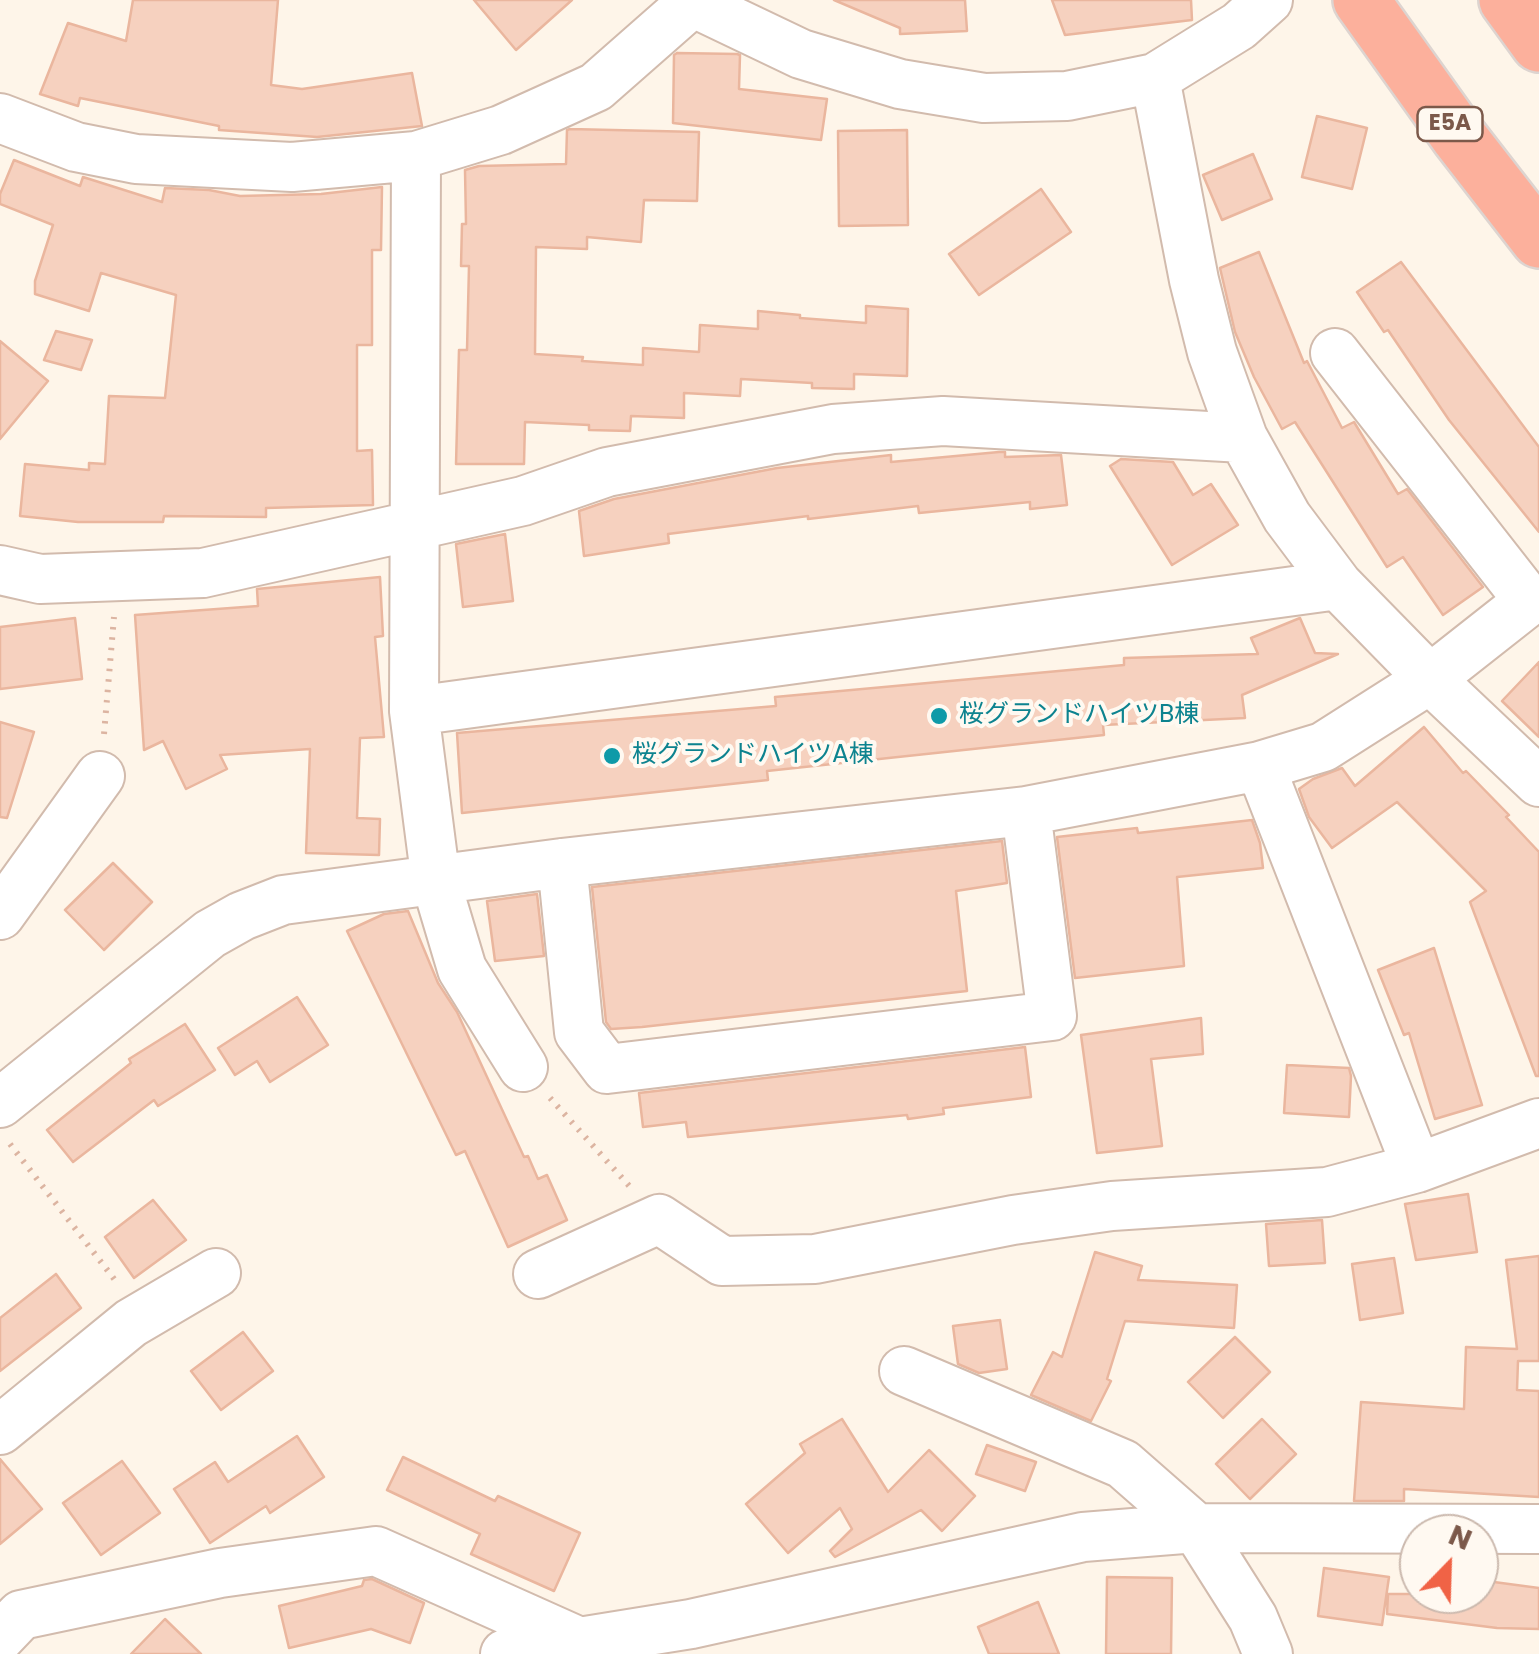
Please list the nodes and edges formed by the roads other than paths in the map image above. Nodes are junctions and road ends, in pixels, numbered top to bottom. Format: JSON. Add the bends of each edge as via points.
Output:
{"nodes":[{"id":1,"x":1268,"y":0,"type":"edge"},
{"id":2,"x":1507,"y":0,"type":"edge"},
{"id":3,"x":692,"y":1,"type":"edge"},
{"id":4,"x":1363,"y":2,"type":"edge"},
{"id":5,"x":1539,"y":44,"type":"edge"},
{"id":6,"x":1155,"y":78,"type":"junction"},
{"id":7,"x":0,"y":118,"type":"edge"},
{"id":8,"x":416,"y":156,"type":"junction"},
{"id":9,"x":1539,"y":240,"type":"edge"},
{"id":10,"x":1335,"y":353,"type":"dead end"},
{"id":11,"x":1244,"y":438,"type":"junction"},
{"id":12,"x":414,"y":525,"type":"junction"},
{"id":13,"x":0,"y":570,"type":"edge"},
{"id":14,"x":1338,"y":585,"type":"junction"},
{"id":15,"x":1430,"y":680,"type":"junction"},
{"id":16,"x":414,"y":711,"type":"junction"},
{"id":17,"x":1260,"y":766,"type":"junction"},
{"id":18,"x":100,"y":776,"type":"road end"},
{"id":19,"x":1539,"y":782,"type":"edge"},
{"id":20,"x":1026,"y":811,"type":"junction"},
{"id":21,"x":562,"y":863,"type":"junction"},
{"id":22,"x":436,"y":882,"type":"junction"},
{"id":23,"x":0,"y":915,"type":"edge"},
{"id":24,"x":522,"y":1067,"type":"road end"},
{"id":25,"x":0,"y":1103,"type":"edge"},
{"id":26,"x":1539,"y":1123,"type":"edge"},
{"id":27,"x":1418,"y":1168,"type":"junction"},
{"id":28,"x":216,"y":1273,"type":"dead end"},
{"id":29,"x":538,"y":1274,"type":"dead end"},
{"id":30,"x":904,"y":1371,"type":"dead end"},
{"id":31,"x":0,"y":1430,"type":"edge"},
{"id":32,"x":1196,"y":1528,"type":"junction"},
{"id":33,"x":1539,"y":1529,"type":"edge"},
{"id":34,"x":7,"y":1614,"type":"edge"},
{"id":35,"x":689,"y":1639,"type":"edge"},
{"id":36,"x":574,"y":1640,"type":"junction"},
{"id":37,"x":505,"y":1654,"type":"edge"},
{"id":38,"x":1268,"y":1654,"type":"edge"}],
"edges":[{"from":1,"to":6,"type":"street"},
{"from":2,"to":5,"type":"highway"},
{"from":3,"to":6,"type":"street","via":[[801,54],[917,87],[984,98],[1067,96]]},
{"from":3,"to":8,"type":"street","via":[[596,87],[501,130]]},
{"from":4,"to":9,"type":"highway","number":"E5A"},
{"from":6,"to":11,"type":"street","via":[[1194,280]]},
{"from":7,"to":8,"type":"street","via":[[76,147],[136,159],[292,167]]},
{"from":8,"to":12,"type":"street"},
{"from":10,"to":15,"type":"street","via":[[1529,601]]},
{"from":11,"to":12,"type":"street","via":[[943,421],[833,429],[607,472],[523,501]]},
{"from":11,"to":14,"type":"street","via":[[1287,517]]},
{"from":12,"to":13,"type":"street","via":[[204,573],[40,579]]},
{"from":12,"to":16,"type":"street"},
{"from":14,"to":15,"type":"street"},
{"from":14,"to":16,"type":"street"},
{"from":15,"to":17,"type":"street","via":[[1323,747]]},
{"from":15,"to":19,"type":"street"},
{"from":16,"to":22,"type":"street"},
{"from":17,"to":20,"type":"street"},
{"from":17,"to":27,"type":"street"},
{"from":18,"to":23,"type":"street"},
{"from":20,"to":21,"type":"street"},
{"from":20,"to":21,"type":"street","via":[[1052,1016],[608,1070],[579,1032]]},
{"from":21,"to":22,"type":"street"},
{"from":22,"to":24,"type":"street","via":[[462,969]]},
{"from":22,"to":25,"type":"street","via":[[283,900],[242,916],[210,934]]},
{"from":26,"to":27,"type":"street"},
{"from":27,"to":29,"type":"street","via":[[1327,1192],[1112,1206],[814,1260],[722,1261],[659,1218]]},
{"from":28,"to":31,"type":"street","via":[[142,1316]]},
{"from":30,"to":32,"type":"street","via":[[1124,1464]]},
{"from":32,"to":33,"type":"street"},
{"from":32,"to":35,"type":"street","via":[[1083,1537]]},
{"from":32,"to":38,"type":"street"},
{"from":34,"to":36,"type":"street","via":[[376,1551]]},
{"from":35,"to":36,"type":"street"},
{"from":36,"to":37,"type":"street"}]}
